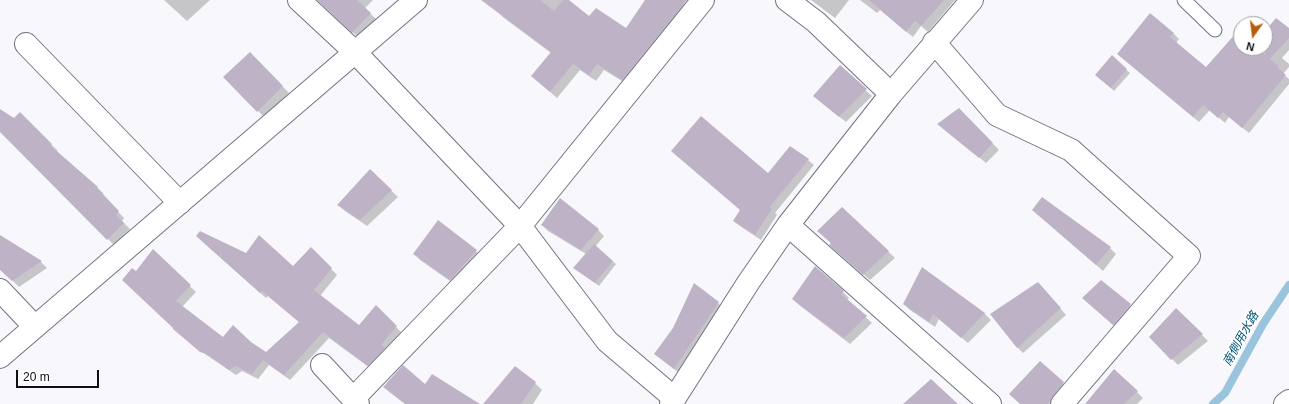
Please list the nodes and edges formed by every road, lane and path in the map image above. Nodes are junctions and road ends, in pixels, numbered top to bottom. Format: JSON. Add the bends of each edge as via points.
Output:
{"nodes":[{"id":1,"x":299,"y":0,"type":"edge"},
{"id":2,"x":416,"y":0,"type":"edge"},
{"id":3,"x":703,"y":0,"type":"edge"},
{"id":4,"x":788,"y":0,"type":"edge"},
{"id":5,"x":972,"y":0,"type":"edge"},
{"id":6,"x":1184,"y":0,"type":"edge"},
{"id":7,"x":1215,"y":30,"type":"dead end"},
{"id":8,"x":934,"y":42,"type":"junction"},
{"id":9,"x":26,"y":44,"type":"dead end"},
{"id":10,"x":356,"y":53,"type":"junction"},
{"id":11,"x":891,"y":94,"type":"junction"},
{"id":12,"x":180,"y":203,"type":"junction"},
{"id":13,"x":788,"y":225,"type":"junction"},
{"id":14,"x":520,"y":226,"type":"junction"},
{"id":15,"x":0,"y":290,"type":"edge"},
{"id":16,"x":35,"y":327,"type":"junction"},
{"id":17,"x":0,"y":357,"type":"edge"},
{"id":18,"x":322,"y":365,"type":"dead end"},
{"id":19,"x":356,"y":401,"type":"edge"},
{"id":20,"x":673,"y":401,"type":"edge"},
{"id":21,"x":1289,"y":401,"type":"edge"},
{"id":22,"x":990,"y":404,"type":"edge"},
{"id":23,"x":1062,"y":404,"type":"edge"},
{"id":24,"x":1285,"y":404,"type":"edge"}],
"edges":[{"from":1,"to":10,"type":"street"},
{"from":2,"to":10,"type":"street"},
{"from":3,"to":14,"type":"street"},
{"from":4,"to":11,"type":"street","via":[[816,22]]},
{"from":5,"to":8,"type":"street"},
{"from":6,"to":7,"type":"lane"},
{"from":8,"to":11,"type":"street"},
{"from":8,"to":23,"type":"street","via":[[997,115],[1071,150],[1189,256]]},
{"from":9,"to":12,"type":"street"},
{"from":10,"to":12,"type":"street"},
{"from":10,"to":14,"type":"street"},
{"from":11,"to":13,"type":"street"},
{"from":12,"to":16,"type":"street"},
{"from":13,"to":20,"type":"street"},
{"from":13,"to":22,"type":"street"},
{"from":14,"to":19,"type":"street"},
{"from":14,"to":20,"type":"street","via":[[608,341]]},
{"from":15,"to":16,"type":"street"},
{"from":16,"to":17,"type":"street"},
{"from":18,"to":19,"type":"street"},
{"from":21,"to":24,"type":"street"}]}
